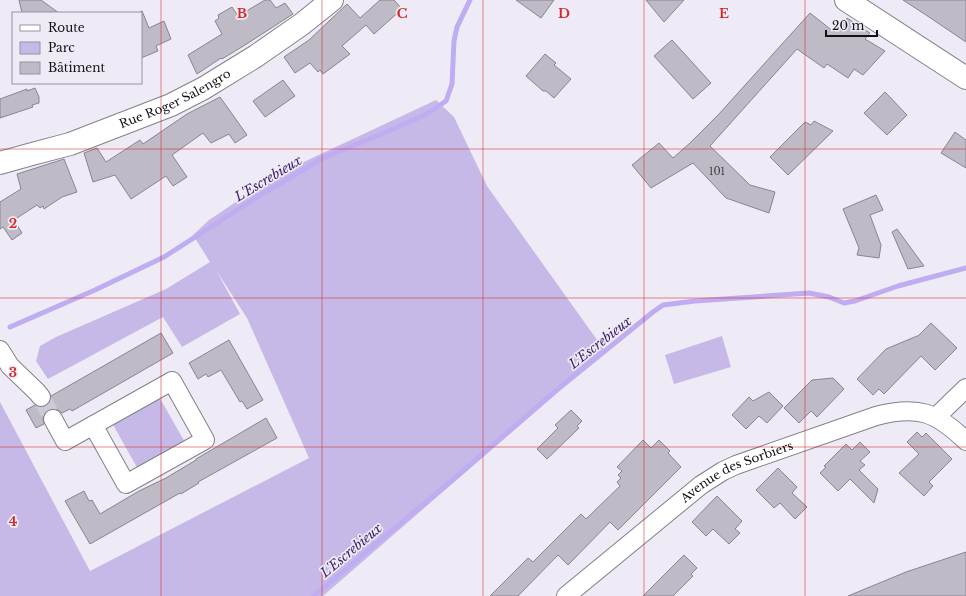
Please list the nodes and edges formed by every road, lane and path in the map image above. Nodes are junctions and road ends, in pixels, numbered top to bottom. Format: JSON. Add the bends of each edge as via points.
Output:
{"nodes":[{"id":1,"x":332,"y":0,"type":"edge"},
{"id":2,"x":846,"y":0,"type":"edge"},
{"id":3,"x":873,"y":0,"type":"edge"},
{"id":4,"x":966,"y":61,"type":"edge"},
{"id":5,"x":966,"y":78,"type":"edge"},
{"id":6,"x":0,"y":164,"type":"edge"},
{"id":7,"x":0,"y":350,"type":"edge"},
{"id":8,"x":966,"y":388,"type":"edge"},
{"id":9,"x":41,"y":397,"type":"tunnel mouth"},
{"id":10,"x":936,"y":417,"type":"junction"},
{"id":11,"x":53,"y":419,"type":"tunnel mouth"},
{"id":12,"x":93,"y":425,"type":"junction"},
{"id":13,"x":966,"y":442,"type":"edge"},
{"id":14,"x":566,"y":596,"type":"edge"}],
"edges":[{"from":1,"to":6,"type":"street","name":"Rue Roger Salengro","via":[[256,56],[171,105],[70,144]]},
{"from":2,"to":5,"type":"street"},
{"from":3,"to":4,"type":"street"},
{"from":7,"to":9,"type":"street","via":[[10,366]]},
{"from":8,"to":10,"type":"street"},
{"from":10,"to":13,"type":"street","name":"Avenue des Sorbiers"},
{"from":10,"to":14,"type":"street","name":"Avenue des Sorbiers","via":[[914,411],[887,413],[723,471],[701,485]]},
{"from":11,"to":12,"type":"street","via":[[65,441]]},
{"from":12,"to":12,"type":"street","via":[[172,381],[205,440],[126,484]]}]}
